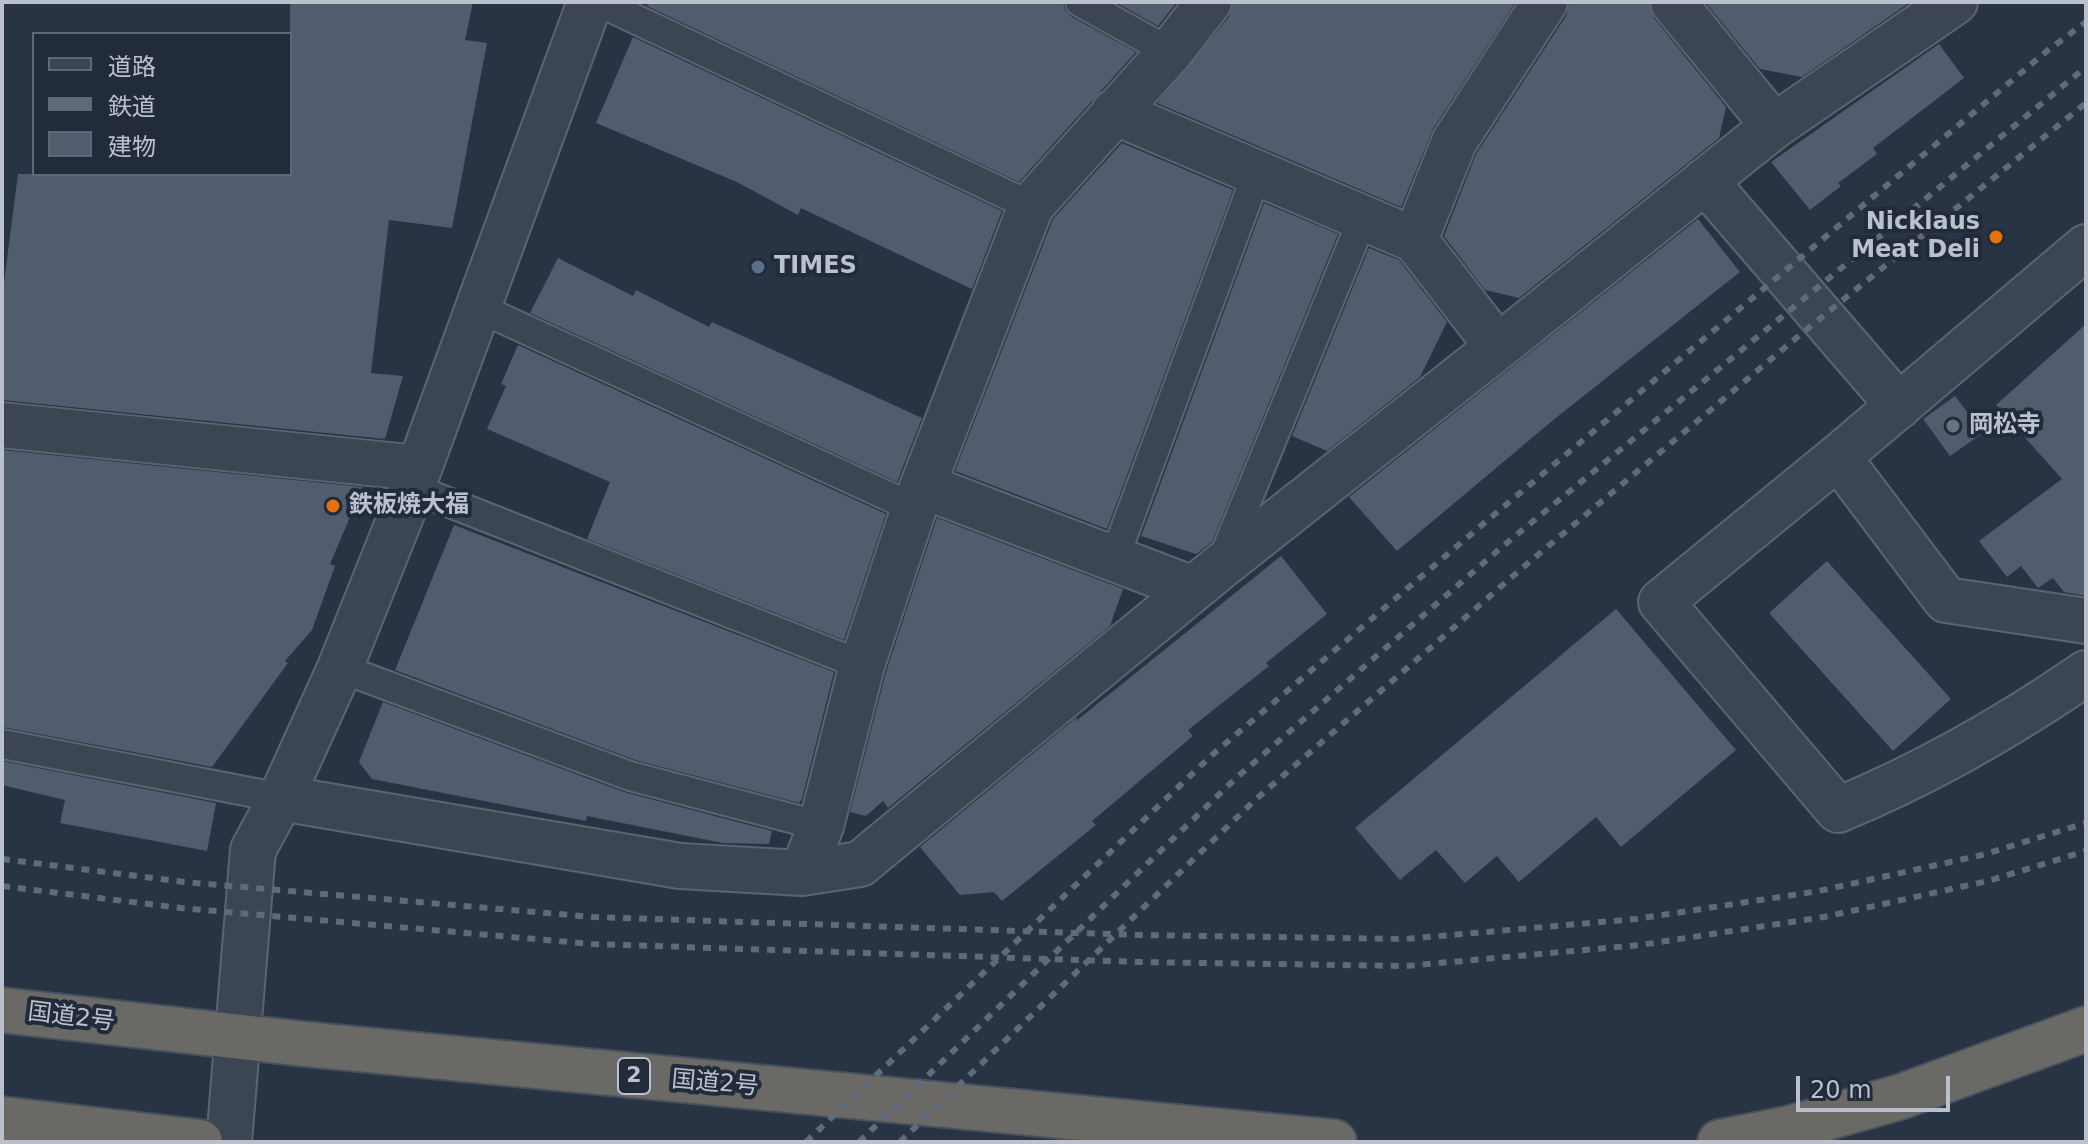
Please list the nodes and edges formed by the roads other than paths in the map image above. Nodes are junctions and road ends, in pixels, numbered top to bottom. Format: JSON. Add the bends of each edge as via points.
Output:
{"nodes":[{"id":1,"x":590,"y":2,"type":"edge"},
{"id":2,"x":599,"y":2,"type":"edge"},
{"id":3,"x":1080,"y":2,"type":"edge"},
{"id":4,"x":1209,"y":2,"type":"edge"},
{"id":5,"x":1545,"y":2,"type":"edge"},
{"id":6,"x":1673,"y":2,"type":"edge"},
{"id":7,"x":1955,"y":2,"type":"edge"},
{"id":8,"x":1170,"y":52,"type":"junction"},
{"id":9,"x":1114,"y":112,"type":"junction"},
{"id":10,"x":1774,"y":126,"type":"junction"},
{"id":11,"x":1257,"y":173,"type":"junction"},
{"id":12,"x":1705,"y":181,"type":"junction"},
{"id":13,"x":1031,"y":206,"type":"junction"},
{"id":14,"x":1363,"y":218,"type":"junction"},
{"id":15,"x":1415,"y":240,"type":"junction"},
{"id":16,"x":2086,"y":247,"type":"edge"},
{"id":17,"x":479,"y":308,"type":"junction"},
{"id":18,"x":1498,"y":347,"type":"junction"},
{"id":19,"x":1899,"y":406,"type":"junction"},
{"id":20,"x":2,"y":425,"type":"edge"},
{"id":21,"x":1838,"y":457,"type":"junction"},
{"id":22,"x":415,"y":478,"type":"junction"},
{"id":23,"x":919,"y":497,"type":"junction"},
{"id":24,"x":1114,"y":559,"type":"junction"},
{"id":25,"x":1206,"y":578,"type":"junction"},
{"id":26,"x":2086,"y":621,"type":"edge"},
{"id":27,"x":862,"y":665,"type":"junction"},
{"id":28,"x":340,"y":668,"type":"junction"},
{"id":29,"x":2086,"y":673,"type":"edge"},
{"id":30,"x":2,"y":744,"type":"edge"},
{"id":31,"x":281,"y":798,"type":"junction"},
{"id":32,"x":821,"y":826,"type":"junction"},
{"id":33,"x":802,"y":873,"type":"junction"},
{"id":34,"x":2,"y":1010,"type":"edge"},
{"id":35,"x":2086,"y":1029,"type":"edge"},
{"id":36,"x":239,"y":1038,"type":"junction"},
{"id":37,"x":2,"y":1119,"type":"edge"},
{"id":38,"x":1264,"y":1139,"type":"edge"},
{"id":39,"x":200,"y":1142,"type":"edge"},
{"id":40,"x":229,"y":1142,"type":"edge"},
{"id":41,"x":1334,"y":1142,"type":"edge"},
{"id":42,"x":1720,"y":1142,"type":"edge"}],
"edges":[{"from":1,"to":17,"type":"street"},
{"from":2,"to":13,"type":"lane"},
{"from":3,"to":8,"type":"lane"},
{"from":4,"to":8,"type":"street"},
{"from":5,"to":15,"type":"street","via":[[1454,142]]},
{"from":6,"to":10,"type":"street"},
{"from":7,"to":10,"type":"street"},
{"from":8,"to":9,"type":"street"},
{"from":9,"to":11,"type":"street"},
{"from":9,"to":13,"type":"street"},
{"from":10,"to":12,"type":"street"},
{"from":11,"to":14,"type":"street"},
{"from":11,"to":24,"type":"lane"},
{"from":12,"to":18,"type":"street"},
{"from":12,"to":19,"type":"street"},
{"from":13,"to":23,"type":"street"},
{"from":14,"to":15,"type":"street"},
{"from":14,"to":25,"type":"lane"},
{"from":15,"to":18,"type":"street"},
{"from":16,"to":19,"type":"street"},
{"from":17,"to":22,"type":"street"},
{"from":17,"to":23,"type":"lane"},
{"from":18,"to":25,"type":"street"},
{"from":19,"to":21,"type":"street"},
{"from":20,"to":22,"type":"street"},
{"from":21,"to":26,"type":"street","via":[[1946,600]]},
{"from":21,"to":29,"type":"street","via":[[1661,602],[1838,810],[1892,788],[2040,705]]},
{"from":22,"to":27,"type":"lane"},
{"from":22,"to":28,"type":"street"},
{"from":23,"to":24,"type":"street"},
{"from":23,"to":27,"type":"street"},
{"from":24,"to":25,"type":"street"},
{"from":25,"to":33,"type":"street","via":[[860,864]]},
{"from":27,"to":32,"type":"street"},
{"from":28,"to":31,"type":"street"},
{"from":28,"to":32,"type":"lane","via":[[630,776]]},
{"from":30,"to":31,"type":"lane"},
{"from":31,"to":33,"type":"street","via":[[680,866]]},
{"from":31,"to":36,"type":"street","via":[[253,850]]},
{"from":32,"to":33,"type":"street"},
{"from":34,"to":36,"type":"highway","name":"国道2号","number":"2"},
{"from":35,"to":42,"type":"highway","via":[[1900,1097]]},
{"from":36,"to":38,"type":"highway","name":"国道2号","number":"2"},
{"from":36,"to":40,"type":"street"},
{"from":37,"to":39,"type":"highway"},
{"from":38,"to":41,"type":"highway","name":"国道2号","number":"2"}]}
